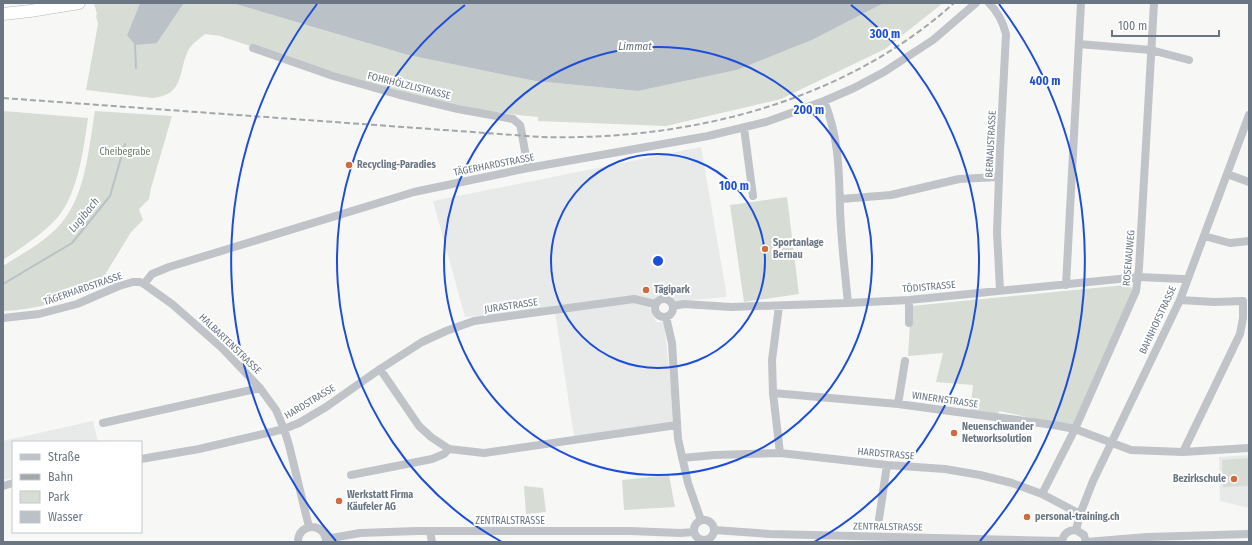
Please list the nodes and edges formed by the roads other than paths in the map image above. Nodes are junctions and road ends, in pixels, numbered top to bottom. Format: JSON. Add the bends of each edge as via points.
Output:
{"nodes":[{"id":1,"x":79,"y":3,"type":"edge"},
{"id":2,"x":976,"y":3,"type":"edge"},
{"id":3,"x":989,"y":3,"type":"edge"},
{"id":4,"x":1081,"y":3,"type":"edge"},
{"id":5,"x":1154,"y":3,"type":"edge"},
{"id":6,"x":3,"y":14,"type":"edge"},
{"id":7,"x":1079,"y":44,"type":"junction"},
{"id":8,"x":253,"y":48,"type":"dead end"},
{"id":9,"x":1151,"y":50,"type":"junction"},
{"id":10,"x":1189,"y":60,"type":"dead end"},
{"id":11,"x":824,"y":101,"type":"junction"},
{"id":12,"x":1249,"y":115,"type":"edge"},
{"id":13,"x":744,"y":128,"type":"junction"},
{"id":14,"x":528,"y":168,"type":"junction"},
{"id":15,"x":1227,"y":174,"type":"junction"},
{"id":16,"x":999,"y":177,"type":"junction"},
{"id":17,"x":1249,"y":182,"type":"edge"},
{"id":18,"x":753,"y":196,"type":"dead end"},
{"id":19,"x":841,"y":199,"type":"junction"},
{"id":20,"x":1204,"y":236,"type":"junction"},
{"id":21,"x":1249,"y":241,"type":"edge"},
{"id":22,"x":1139,"y":277,"type":"junction"},
{"id":23,"x":1187,"y":280,"type":"junction"},
{"id":24,"x":144,"y":284,"type":"junction"},
{"id":25,"x":1066,"y":285,"type":"junction"},
{"id":26,"x":1000,"y":290,"type":"junction"},
{"id":27,"x":909,"y":300,"type":"junction"},
{"id":28,"x":1180,"y":300,"type":"junction"},
{"id":29,"x":848,"y":303,"type":"junction"},
{"id":30,"x":655,"y":304,"type":"junction"},
{"id":31,"x":673,"y":306,"type":"junction"},
{"id":32,"x":779,"y":306,"type":"junction"},
{"id":33,"x":666,"y":317,"type":"junction"},
{"id":34,"x":3,"y":318,"type":"edge"},
{"id":35,"x":909,"y":323,"type":"dead end"},
{"id":36,"x":904,"y":361,"type":"dead end"},
{"id":37,"x":380,"y":370,"type":"junction"},
{"id":38,"x":260,"y":388,"type":"junction"},
{"id":39,"x":773,"y":393,"type":"junction"},
{"id":40,"x":898,"y":404,"type":"junction"},
{"id":41,"x":103,"y":423,"type":"dead end"},
{"id":42,"x":677,"y":426,"type":"junction"},
{"id":43,"x":284,"y":429,"type":"junction"},
{"id":44,"x":1075,"y":429,"type":"junction"},
{"id":45,"x":1112,"y":443,"type":"junction"},
{"id":46,"x":449,"y":448,"type":"junction"},
{"id":47,"x":1249,"y":448,"type":"edge"},
{"id":48,"x":1183,"y":452,"type":"junction"},
{"id":49,"x":780,"y":453,"type":"junction"},
{"id":50,"x":682,"y":458,"type":"junction"},
{"id":51,"x":142,"y":459,"type":"edge"},
{"id":52,"x":887,"y":465,"type":"junction"},
{"id":53,"x":352,"y":475,"type":"dead end"},
{"id":54,"x":1042,"y":494,"type":"junction"},
{"id":55,"x":1080,"y":514,"type":"junction"},
{"id":56,"x":879,"y":519,"type":"dead end"},
{"id":57,"x":701,"y":520,"type":"junction"},
{"id":58,"x":309,"y":527,"type":"junction"},
{"id":59,"x":714,"y":530,"type":"junction"},
{"id":60,"x":1076,"y":530,"type":"junction"},
{"id":61,"x":430,"y":531,"type":"junction"},
{"id":62,"x":694,"y":532,"type":"junction"},
{"id":63,"x":1249,"y":534,"type":"edge"},
{"id":64,"x":326,"y":540,"type":"edge"},
{"id":65,"x":706,"y":541,"type":"edge"},
{"id":66,"x":1062,"y":541,"type":"edge"},
{"id":67,"x":298,"y":542,"type":"edge"},
{"id":68,"x":432,"y":542,"type":"edge"},
{"id":69,"x":1086,"y":542,"type":"edge"}],
"edges":[{"from":1,"to":6,"type":"highway"},
{"from":2,"to":11,"type":"street","name":"TÄGERHARDSTRASSE","via":[[947,29],[907,58],[854,88]]},
{"from":3,"to":16,"type":"street","name":"BERNAUSTRASSE","via":[[999,14],[1006,34]]},
{"from":4,"to":7,"type":"street"},
{"from":5,"to":9,"type":"street","name":"ROSENAUWEG"},
{"from":7,"to":9,"type":"street"},
{"from":7,"to":25,"type":"street"},
{"from":8,"to":14,"type":"street","name":"FOHRHÖLZLISTRASSE","via":[[333,76],[393,93],[513,119],[520,125]]},
{"from":9,"to":10,"type":"street"},
{"from":9,"to":22,"type":"street","name":"ROSENAUWEG"},
{"from":11,"to":13,"type":"street","name":"TÄGERHARDSTRASSE"},
{"from":11,"to":19,"type":"street","via":[[838,153]]},
{"from":12,"to":15,"type":"street","name":"BAHNHOFSTRASSE"},
{"from":13,"to":14,"type":"street","name":"TÄGERHARDSTRASSE"},
{"from":13,"to":18,"type":"street"},
{"from":14,"to":24,"type":"street","name":"TÄGERHARDSTRASSE","via":[[414,192],[377,203],[169,267],[152,274]]},
{"from":15,"to":17,"type":"street"},
{"from":15,"to":20,"type":"street","name":"BAHNHOFSTRASSE"},
{"from":16,"to":19,"type":"street","via":[[959,180],[892,195]]},
{"from":16,"to":26,"type":"street","name":"BERNAUSTRASSE","via":[[997,232]]},
{"from":19,"to":29,"type":"street"},
{"from":20,"to":21,"type":"street","via":[[1230,243]]},
{"from":20,"to":23,"type":"street","name":"BAHNHOFSTRASSE"},
{"from":22,"to":23,"type":"street","name":"TÖDISTRASSE"},
{"from":22,"to":25,"type":"street","name":"TÖDISTRASSE"},
{"from":22,"to":44,"type":"street","name":"ROSENAUWEG","via":[[1136,291]]},
{"from":23,"to":28,"type":"street","name":"BAHNHOFSTRASSE"},
{"from":24,"to":34,"type":"street","name":"TÄGERHARDSTRASSE","via":[[133,282],[77,304],[39,314]]},
{"from":24,"to":38,"type":"street","name":"HALBARTENSTRASSE","via":[[206,332]]},
{"from":25,"to":26,"type":"street","name":"TÖDISTRASSE"},
{"from":26,"to":27,"type":"street","name":"TÖDISTRASSE"},
{"from":27,"to":29,"type":"street","name":"TÖDISTRASSE"},
{"from":27,"to":35,"type":"street"},
{"from":28,"to":45,"type":"street","name":"BAHNHOFSTRASSE"},
{"from":28,"to":48,"type":"street","via":[[1243,301],[1240,334]]},
{"from":29,"to":32,"type":"street","name":"TÖDISTRASSE"},
{"from":30,"to":31,"type":"street","via":[[665,299]]},
{"from":30,"to":33,"type":"street","via":[[656,313],[660,317]]},
{"from":30,"to":37,"type":"street","name":"JURASTRASSE","via":[[634,299],[474,321],[422,342]]},
{"from":31,"to":32,"type":"street","name":"TÖDISTRASSE"},
{"from":31,"to":33,"type":"street","via":[[671,314]]},
{"from":32,"to":39,"type":"street","via":[[772,360]]},
{"from":33,"to":42,"type":"street","via":[[672,343]]},
{"from":36,"to":40,"type":"street"},
{"from":37,"to":43,"type":"street","name":"HARDSTRASSE","via":[[319,411]]},
{"from":37,"to":46,"type":"street","via":[[418,426]]},
{"from":38,"to":41,"type":"street"},
{"from":38,"to":43,"type":"street","name":"HALBARTENSTRASSE","via":[[278,414]]},
{"from":39,"to":40,"type":"street","name":"WINERNSTRASSE"},
{"from":39,"to":49,"type":"street"},
{"from":40,"to":44,"type":"street","name":"WINERNSTRASSE"},
{"from":42,"to":46,"type":"street","via":[[484,452]]},
{"from":42,"to":50,"type":"street"},
{"from":43,"to":51,"type":"street","name":"HARDSTRASSE","via":[[199,449]]},
{"from":43,"to":58,"type":"street","name":"HALBARTENSTRASSE"},
{"from":44,"to":45,"type":"street","name":"WINERNSTRASSE"},
{"from":44,"to":54,"type":"street","name":"ROSENAUWEG"},
{"from":45,"to":48,"type":"street","name":"WINERNSTRASSE","via":[[1131,450]]},
{"from":45,"to":55,"type":"street","name":"BAHNHOFSTRASSE"},
{"from":46,"to":53,"type":"street","via":[[444,454],[432,459]]},
{"from":47,"to":48,"type":"street","name":"WINERNSTRASSE"},
{"from":49,"to":50,"type":"street","name":"HARDSTRASSE"},
{"from":49,"to":52,"type":"street","name":"HARDSTRASSE"},
{"from":50,"to":57,"type":"street"},
{"from":52,"to":54,"type":"street","name":"HARDSTRASSE","via":[[945,469],[980,475]]},
{"from":52,"to":56,"type":"street"},
{"from":54,"to":55,"type":"street","name":"HARDSTRASSE"},
{"from":55,"to":60,"type":"street","name":"BAHNHOFSTRASSE"},
{"from":57,"to":59,"type":"street","via":[[711,523]]},
{"from":57,"to":62,"type":"street","via":[[695,524]]},
{"from":58,"to":64,"type":"street","via":[[320,529]]},
{"from":58,"to":67,"type":"street","via":[[300,533]]},
{"from":59,"to":65,"type":"street"},
{"from":59,"to":66,"type":"street","name":"ZENTRALSTRASSE","via":[[770,534]]},
{"from":60,"to":66,"type":"street","via":[[1068,531]]},
{"from":60,"to":69,"type":"street","via":[[1082,533]]},
{"from":61,"to":62,"type":"street","name":"ZENTRALSTRASSE"},
{"from":61,"to":64,"type":"street","name":"ZENTRALSTRASSE","via":[[360,534]]},
{"from":61,"to":68,"type":"street"},
{"from":62,"to":65,"type":"street","via":[[696,537]]},
{"from":63,"to":69,"type":"street","via":[[1147,537]]}]}
